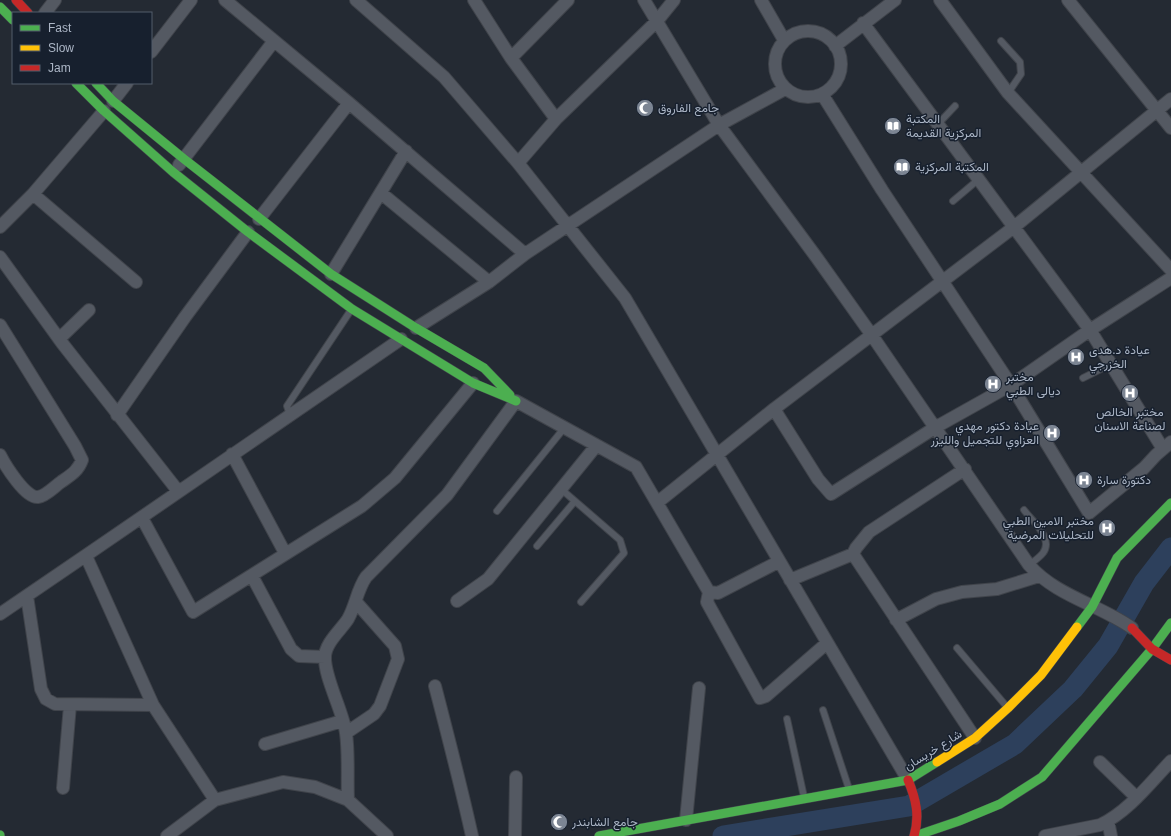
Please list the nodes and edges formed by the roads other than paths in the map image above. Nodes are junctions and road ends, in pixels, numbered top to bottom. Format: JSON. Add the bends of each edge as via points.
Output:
{"nodes":[{"id":1,"x":16,"y":0,"type":"edge"},
{"id":2,"x":55,"y":0,"type":"edge"},
{"id":3,"x":191,"y":0,"type":"edge"},
{"id":4,"x":225,"y":0,"type":"edge"},
{"id":5,"x":356,"y":0,"type":"edge"},
{"id":6,"x":474,"y":0,"type":"edge"},
{"id":7,"x":568,"y":0,"type":"edge"},
{"id":8,"x":644,"y":0,"type":"edge"},
{"id":9,"x":674,"y":0,"type":"edge"},
{"id":10,"x":761,"y":0,"type":"edge"},
{"id":11,"x":895,"y":0,"type":"edge"},
{"id":12,"x":940,"y":0,"type":"edge"},
{"id":13,"x":1068,"y":0,"type":"edge"},
{"id":14,"x":0,"y":7,"type":"edge"},
{"id":15,"x":27,"y":12,"type":"edge"},
{"id":16,"x":46,"y":12,"type":"edge"},
{"id":17,"x":12,"y":19,"type":"edge"},
{"id":18,"x":656,"y":21,"type":"junction"},
{"id":19,"x":863,"y":23,"type":"junction"},
{"id":20,"x":784,"y":40,"type":"junction"},
{"id":21,"x":274,"y":41,"type":"junction"},
{"id":22,"x":1001,"y":41,"type":"dead end"},
{"id":23,"x":836,"y":46,"type":"junction"},
{"id":24,"x":152,"y":51,"type":"edge"},
{"id":25,"x":511,"y":58,"type":"junction"},
{"id":26,"x":77,"y":84,"type":"edge"},
{"id":27,"x":97,"y":84,"type":"edge"},
{"id":28,"x":126,"y":84,"type":"edge"},
{"id":29,"x":785,"y":89,"type":"junction"},
{"id":30,"x":822,"y":94,"type":"junction"},
{"id":31,"x":1008,"y":94,"type":"junction"},
{"id":32,"x":1171,"y":99,"type":"edge"},
{"id":33,"x":113,"y":101,"type":"junction"},
{"id":34,"x":349,"y":103,"type":"junction"},
{"id":35,"x":955,"y":106,"type":"dead end"},
{"id":36,"x":1156,"y":110,"type":"junction"},
{"id":37,"x":104,"y":111,"type":"junction"},
{"id":38,"x":556,"y":119,"type":"junction"},
{"id":39,"x":938,"y":124,"type":"junction"},
{"id":40,"x":719,"y":126,"type":"junction"},
{"id":41,"x":1171,"y":128,"type":"edge"},
{"id":42,"x":406,"y":151,"type":"junction"},
{"id":43,"x":184,"y":159,"type":"junction"},
{"id":44,"x":518,"y":163,"type":"junction"},
{"id":45,"x":173,"y":172,"type":"junction"},
{"id":46,"x":1080,"y":172,"type":"junction"},
{"id":47,"x":979,"y":179,"type":"junction"},
{"id":48,"x":381,"y":193,"type":"junction"},
{"id":49,"x":33,"y":194,"type":"junction"},
{"id":50,"x":953,"y":201,"type":"dead end"},
{"id":51,"x":259,"y":219,"type":"junction"},
{"id":52,"x":567,"y":226,"type":"junction"},
{"id":53,"x":0,"y":227,"type":"edge"},
{"id":54,"x":1014,"y":227,"type":"junction"},
{"id":55,"x":248,"y":232,"type":"junction"},
{"id":56,"x":525,"y":254,"type":"junction"},
{"id":57,"x":0,"y":257,"type":"edge"},
{"id":58,"x":1171,"y":270,"type":"edge"},
{"id":59,"x":331,"y":274,"type":"junction"},
{"id":60,"x":1171,"y":278,"type":"edge"},
{"id":61,"x":136,"y":282,"type":"dead end"},
{"id":62,"x":489,"y":282,"type":"junction"},
{"id":63,"x":942,"y":282,"type":"junction"},
{"id":64,"x":352,"y":309,"type":"junction"},
{"id":65,"x":89,"y":310,"type":"dead end"},
{"id":66,"x":0,"y":325,"type":"edge"},
{"id":67,"x":416,"y":328,"type":"junction"},
{"id":68,"x":1090,"y":330,"type":"junction"},
{"id":69,"x":871,"y":334,"type":"junction"},
{"id":70,"x":59,"y":339,"type":"junction"},
{"id":71,"x":401,"y":339,"type":"junction"},
{"id":72,"x":1111,"y":364,"type":"junction"},
{"id":73,"x":1083,"y":378,"type":"dead end"},
{"id":74,"x":473,"y":383,"type":"junction"},
{"id":75,"x":1011,"y":385,"type":"junction"},
{"id":76,"x":516,"y":401,"type":"junction"},
{"id":77,"x":774,"y":408,"type":"junction"},
{"id":78,"x":117,"y":415,"type":"junction"},
{"id":79,"x":290,"y":415,"type":"junction"},
{"id":80,"x":565,"y":427,"type":"junction"},
{"id":81,"x":936,"y":427,"type":"junction"},
{"id":82,"x":1167,"y":445,"type":"edge"},
{"id":83,"x":596,"y":446,"type":"junction"},
{"id":84,"x":232,"y":454,"type":"junction"},
{"id":85,"x":717,"y":454,"type":"junction"},
{"id":86,"x":0,"y":455,"type":"edge"},
{"id":87,"x":3,"y":467,"type":"edge"},
{"id":88,"x":965,"y":470,"type":"junction"},
{"id":89,"x":561,"y":489,"type":"junction"},
{"id":90,"x":178,"y":491,"type":"junction"},
{"id":91,"x":575,"y":501,"type":"junction"},
{"id":92,"x":1169,"y":501,"type":"edge"},
{"id":93,"x":658,"y":502,"type":"junction"},
{"id":94,"x":1024,"y":510,"type":"dead end"},
{"id":95,"x":497,"y":511,"type":"dead end"},
{"id":96,"x":142,"y":518,"type":"junction"},
{"id":97,"x":537,"y":546,"type":"dead end"},
{"id":98,"x":285,"y":553,"type":"junction"},
{"id":99,"x":853,"y":554,"type":"junction"},
{"id":100,"x":86,"y":556,"type":"junction"},
{"id":101,"x":778,"y":562,"type":"junction"},
{"id":102,"x":1029,"y":565,"type":"junction"},
{"id":103,"x":252,"y":576,"type":"junction"},
{"id":104,"x":1039,"y":576,"type":"junction"},
{"id":105,"x":790,"y":580,"type":"junction"},
{"id":106,"x":709,"y":592,"type":"junction"},
{"id":107,"x":27,"y":596,"type":"junction"},
{"id":108,"x":457,"y":601,"type":"dead end"},
{"id":109,"x":356,"y":602,"type":"junction"},
{"id":110,"x":581,"y":602,"type":"dead end"},
{"id":111,"x":1092,"y":607,"type":"junction"},
{"id":112,"x":0,"y":614,"type":"edge"},
{"id":113,"x":896,"y":620,"type":"junction"},
{"id":114,"x":1171,"y":623,"type":"edge"},
{"id":115,"x":1132,"y":628,"type":"junction"},
{"id":116,"x":1168,"y":634,"type":"edge"},
{"id":117,"x":827,"y":643,"type":"junction"},
{"id":118,"x":957,"y":648,"type":"dead end"},
{"id":119,"x":1152,"y":649,"type":"junction"},
{"id":120,"x":325,"y":657,"type":"junction"},
{"id":121,"x":1171,"y":660,"type":"edge"},
{"id":122,"x":436,"y":686,"type":"dead end"},
{"id":123,"x":699,"y":688,"type":"dead end"},
{"id":124,"x":70,"y":705,"type":"junction"},
{"id":125,"x":154,"y":705,"type":"junction"},
{"id":126,"x":1008,"y":708,"type":"junction"},
{"id":127,"x":823,"y":710,"type":"dead end"},
{"id":128,"x":787,"y":719,"type":"dead end"},
{"id":129,"x":342,"y":721,"type":"junction"},
{"id":130,"x":346,"y":733,"type":"junction"},
{"id":131,"x":975,"y":738,"type":"junction"},
{"id":132,"x":265,"y":744,"type":"dead end"},
{"id":133,"x":1171,"y":761,"type":"edge"},
{"id":134,"x":1100,"y":762,"type":"dead end"},
{"id":135,"x":516,"y":777,"type":"dead end"},
{"id":136,"x":908,"y":780,"type":"junction"},
{"id":137,"x":63,"y":788,"type":"dead end"},
{"id":138,"x":850,"y":790,"type":"junction"},
{"id":139,"x":1136,"y":797,"type":"junction"},
{"id":140,"x":804,"y":798,"type":"junction"},
{"id":141,"x":215,"y":800,"type":"junction"},
{"id":142,"x":348,"y":800,"type":"junction"},
{"id":143,"x":686,"y":820,"type":"junction"},
{"id":144,"x":1108,"y":821,"type":"junction"},
{"id":145,"x":167,"y":836,"type":"edge"},
{"id":146,"x":387,"y":836,"type":"edge"},
{"id":147,"x":472,"y":836,"type":"edge"},
{"id":148,"x":515,"y":836,"type":"edge"},
{"id":149,"x":599,"y":836,"type":"edge"},
{"id":150,"x":914,"y":836,"type":"edge"},
{"id":151,"x":1045,"y":836,"type":"edge"},
{"id":152,"x":1110,"y":836,"type":"edge"}],
"edges":[{"from":1,"to":15,"type":"street"},
{"from":2,"to":16,"type":"street"},
{"from":3,"to":24,"type":"street"},
{"from":4,"to":21,"type":"street"},
{"from":5,"to":44,"type":"street","via":[[444,77]]},
{"from":6,"to":25,"type":"street"},
{"from":7,"to":25,"type":"street"},
{"from":8,"to":18,"type":"street"},
{"from":9,"to":18,"type":"street"},
{"from":10,"to":20,"type":"street"},
{"from":11,"to":19,"type":"street"},
{"from":12,"to":31,"type":"street"},
{"from":13,"to":36,"type":"street"},
{"from":14,"to":17,"type":"street"},
{"from":18,"to":38,"type":"street"},
{"from":18,"to":40,"type":"street"},
{"from":19,"to":23,"type":"street"},
{"from":19,"to":39,"type":"street"},
{"from":20,"to":23,"type":"street","via":[[801,31],[811,31],[829,38]]},
{"from":20,"to":29,"type":"street","via":[[774,60],[778,80]]},
{"from":21,"to":34,"type":"street"},
{"from":21,"to":43,"type":"street"},
{"from":22,"to":31,"type":"lane","via":[[1020,62],[1021,74]]},
{"from":23,"to":30,"type":"street","via":[[841,65],[839,76],[834,85]]},
{"from":25,"to":38,"type":"street"},
{"from":26,"to":37,"type":"street"},
{"from":27,"to":33,"type":"street"},
{"from":28,"to":33,"type":"street"},
{"from":29,"to":30,"type":"street","via":[[805,98]]},
{"from":29,"to":40,"type":"street"},
{"from":30,"to":63,"type":"street"},
{"from":31,"to":46,"type":"street"},
{"from":32,"to":36,"type":"street"},
{"from":33,"to":43,"type":"street"},
{"from":34,"to":42,"type":"street"},
{"from":34,"to":51,"type":"street"},
{"from":35,"to":39,"type":"lane"},
{"from":36,"to":41,"type":"street"},
{"from":36,"to":46,"type":"street"},
{"from":37,"to":45,"type":"street"},
{"from":37,"to":49,"type":"street"},
{"from":38,"to":44,"type":"street"},
{"from":39,"to":47,"type":"street"},
{"from":40,"to":52,"type":"street"},
{"from":40,"to":69,"type":"street"},
{"from":42,"to":48,"type":"street"},
{"from":42,"to":56,"type":"street"},
{"from":43,"to":45,"type":"street"},
{"from":43,"to":51,"type":"street"},
{"from":44,"to":52,"type":"street"},
{"from":45,"to":55,"type":"street"},
{"from":46,"to":54,"type":"street"},
{"from":46,"to":58,"type":"street"},
{"from":47,"to":50,"type":"lane"},
{"from":47,"to":54,"type":"street"},
{"from":48,"to":59,"type":"street"},
{"from":48,"to":62,"type":"street"},
{"from":49,"to":53,"type":"street"},
{"from":49,"to":61,"type":"street"},
{"from":51,"to":59,"type":"street"},
{"from":52,"to":56,"type":"street"},
{"from":52,"to":85,"type":"street","via":[[625,298]]},
{"from":54,"to":63,"type":"street"},
{"from":54,"to":68,"type":"street"},
{"from":55,"to":64,"type":"street"},
{"from":55,"to":78,"type":"street"},
{"from":56,"to":62,"type":"street"},
{"from":57,"to":70,"type":"street"},
{"from":59,"to":67,"type":"street"},
{"from":60,"to":68,"type":"street"},
{"from":62,"to":67,"type":"street"},
{"from":63,"to":69,"type":"street"},
{"from":63,"to":75,"type":"street"},
{"from":64,"to":71,"type":"street"},
{"from":64,"to":79,"type":"lane","via":[[287,406]]},
{"from":65,"to":70,"type":"street"},
{"from":66,"to":87,"type":"street","via":[[82,460],[79,469],[39,497],[33,497],[28,493]]},
{"from":67,"to":76,"type":"street","via":[[484,368]]},
{"from":68,"to":72,"type":"street"},
{"from":68,"to":75,"type":"street"},
{"from":69,"to":77,"type":"street"},
{"from":69,"to":81,"type":"street"},
{"from":70,"to":78,"type":"street"},
{"from":71,"to":74,"type":"street"},
{"from":71,"to":79,"type":"street"},
{"from":72,"to":73,"type":"lane"},
{"from":72,"to":82,"type":"street"},
{"from":74,"to":76,"type":"street"},
{"from":74,"to":98,"type":"street","via":[[384,489],[362,506]]},
{"from":75,"to":81,"type":"street"},
{"from":75,"to":82,"type":"street","via":[[1089,513],[1144,468]]},
{"from":76,"to":80,"type":"street"},
{"from":76,"to":109,"type":"street","via":[[447,495],[366,577],[360,585]]},
{"from":77,"to":81,"type":"street","via":[[818,479],[831,494]]},
{"from":77,"to":85,"type":"street"},
{"from":78,"to":90,"type":"street"},
{"from":79,"to":84,"type":"street"},
{"from":80,"to":83,"type":"street"},
{"from":80,"to":95,"type":"lane"},
{"from":81,"to":88,"type":"street"},
{"from":83,"to":89,"type":"street"},
{"from":83,"to":93,"type":"street","via":[[618,455],[636,467]]},
{"from":84,"to":90,"type":"street"},
{"from":84,"to":98,"type":"street"},
{"from":85,"to":93,"type":"street"},
{"from":85,"to":101,"type":"street"},
{"from":86,"to":87,"type":"street"},
{"from":88,"to":99,"type":"street","via":[[869,532]]},
{"from":88,"to":102,"type":"street"},
{"from":89,"to":91,"type":"lane"},
{"from":89,"to":108,"type":"street","via":[[488,579]]},
{"from":90,"to":96,"type":"street"},
{"from":91,"to":97,"type":"lane"},
{"from":91,"to":110,"type":"lane","via":[[620,540],[624,553]]},
{"from":92,"to":111,"type":"street","name":"شارع خريسان","via":[[1117,558]]},
{"from":93,"to":106,"type":"street"},
{"from":94,"to":102,"type":"lane","via":[[1045,537],[1046,546],[1043,553]]},
{"from":96,"to":100,"type":"street"},
{"from":96,"to":103,"type":"street","via":[[193,612]]},
{"from":98,"to":103,"type":"street"},
{"from":99,"to":105,"type":"street"},
{"from":99,"to":113,"type":"street"},
{"from":100,"to":107,"type":"street"},
{"from":100,"to":125,"type":"street"},
{"from":101,"to":105,"type":"street"},
{"from":101,"to":106,"type":"street","via":[[718,593]]},
{"from":102,"to":104,"type":"street"},
{"from":103,"to":120,"type":"street","via":[[290,649],[299,656]]},
{"from":104,"to":111,"type":"street"},
{"from":104,"to":113,"type":"street","via":[[997,589],[962,592],[936,599]]},
{"from":105,"to":117,"type":"street"},
{"from":106,"to":117,"type":"street","via":[[707,602],[760,698],[766,696]]},
{"from":107,"to":112,"type":"street"},
{"from":107,"to":124,"type":"street","via":[[41,689],[46,699],[55,704]]},
{"from":109,"to":120,"type":"street","via":[[328,646]]},
{"from":109,"to":130,"type":"street","via":[[395,646],[398,659],[380,706],[374,714]]},
{"from":111,"to":115,"type":"street","via":[[1116,616]]},
{"from":111,"to":126,"type":"street","name":"شارع خريسان","via":[[1041,675]]},
{"from":113,"to":131,"type":"street"},
{"from":114,"to":116,"type":"street"},
{"from":115,"to":116,"type":"street"},
{"from":115,"to":119,"type":"street"},
{"from":116,"to":119,"type":"street"},
{"from":117,"to":136,"type":"street"},
{"from":118,"to":126,"type":"lane"},
{"from":119,"to":121,"type":"street"},
{"from":119,"to":150,"type":"street","via":[[1042,777],[1000,804]]},
{"from":120,"to":129,"type":"street"},
{"from":122,"to":147,"type":"street","via":[[450,749],[460,777]]},
{"from":123,"to":143,"type":"street"},
{"from":124,"to":125,"type":"street"},
{"from":124,"to":137,"type":"street"},
{"from":125,"to":141,"type":"street"},
{"from":126,"to":131,"type":"street","name":"شارع خريسان"},
{"from":127,"to":138,"type":"lane"},
{"from":128,"to":140,"type":"lane"},
{"from":129,"to":130,"type":"street"},
{"from":129,"to":132,"type":"street"},
{"from":130,"to":142,"type":"street"},
{"from":131,"to":136,"type":"street","name":"شارع خريسان"},
{"from":133,"to":139,"type":"street"},
{"from":134,"to":139,"type":"street"},
{"from":135,"to":148,"type":"street"},
{"from":136,"to":138,"type":"street","name":"شارع خريسان"},
{"from":136,"to":150,"type":"street","via":[[918,814],[918,826]]},
{"from":138,"to":140,"type":"street","name":"شارع خريسان"},
{"from":139,"to":144,"type":"street"},
{"from":140,"to":143,"type":"street","name":"شارع خريسان"},
{"from":141,"to":142,"type":"street","via":[[283,782],[315,786]]},
{"from":141,"to":145,"type":"street"},
{"from":142,"to":146,"type":"street"},
{"from":143,"to":149,"type":"street","name":"شارع خريسان"},
{"from":144,"to":151,"type":"street","via":[[1100,825]]},
{"from":144,"to":152,"type":"street"}]}
